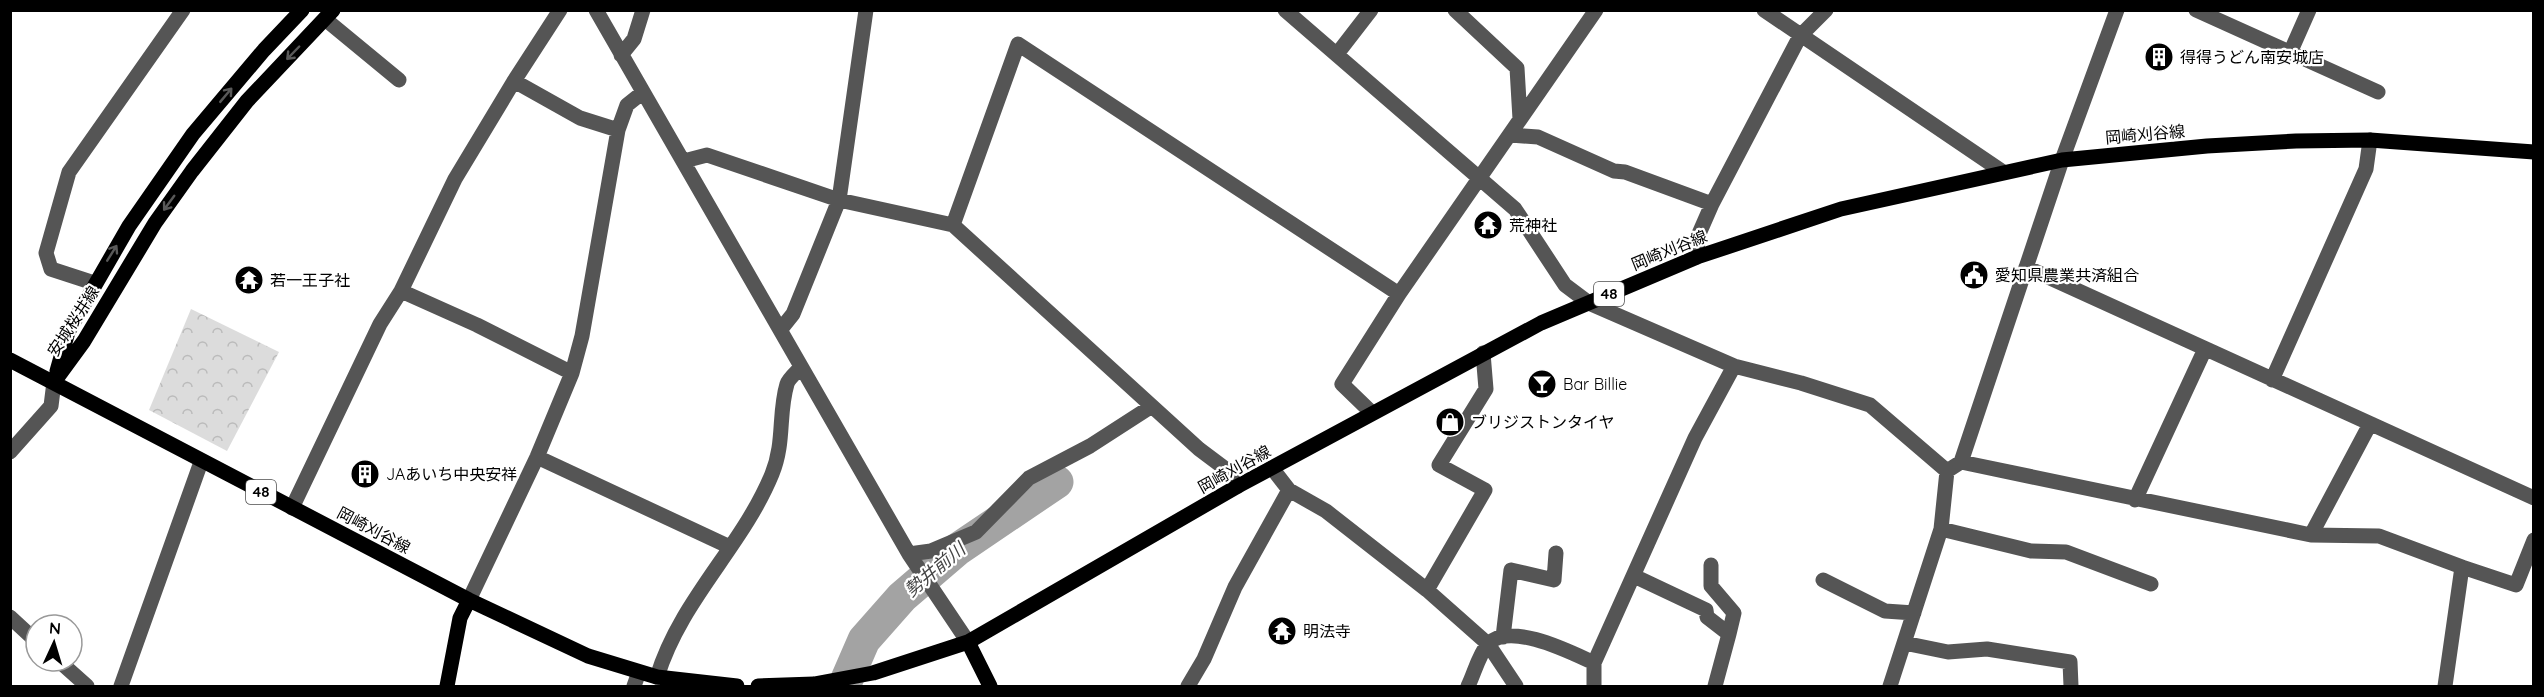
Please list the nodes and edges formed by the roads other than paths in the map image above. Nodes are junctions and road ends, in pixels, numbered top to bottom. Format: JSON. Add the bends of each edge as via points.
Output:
{"nodes":[{"id":1,"x":183,"y":10,"type":"edge"},
{"id":2,"x":302,"y":10,"type":"edge"},
{"id":3,"x":560,"y":10,"type":"edge"},
{"id":4,"x":596,"y":10,"type":"edge"},
{"id":5,"x":643,"y":10,"type":"edge"},
{"id":6,"x":866,"y":10,"type":"edge"},
{"id":7,"x":1285,"y":10,"type":"edge"},
{"id":8,"x":1371,"y":10,"type":"edge"},
{"id":9,"x":1455,"y":10,"type":"edge"},
{"id":10,"x":1596,"y":10,"type":"edge"},
{"id":11,"x":1764,"y":10,"type":"edge"},
{"id":12,"x":1826,"y":10,"type":"edge"},
{"id":13,"x":2117,"y":10,"type":"edge"},
{"id":14,"x":2196,"y":10,"type":"edge"},
{"id":15,"x":2309,"y":10,"type":"edge"},
{"id":16,"x":329,"y":15,"type":"edge"},
{"id":17,"x":1800,"y":36,"type":"junction"},
{"id":18,"x":2290,"y":53,"type":"junction"},
{"id":19,"x":1337,"y":54,"type":"junction"},
{"id":20,"x":621,"y":55,"type":"junction"},
{"id":21,"x":399,"y":80,"type":"dead end"},
{"id":22,"x":514,"y":81,"type":"junction"},
{"id":23,"x":2378,"y":92,"type":"dead end"},
{"id":24,"x":642,"y":93,"type":"junction"},
{"id":25,"x":1520,"y":119,"type":"junction"},
{"id":26,"x":618,"y":130,"type":"junction"},
{"id":27,"x":1510,"y":135,"type":"junction"},
{"id":28,"x":2370,"y":140,"type":"junction"},
{"id":29,"x":2534,"y":152,"type":"edge"},
{"id":30,"x":2062,"y":160,"type":"junction"},
{"id":31,"x":684,"y":161,"type":"junction"},
{"id":32,"x":2002,"y":172,"type":"junction"},
{"id":33,"x":1480,"y":179,"type":"junction"},
{"id":34,"x":839,"y":200,"type":"junction"},
{"id":35,"x":1712,"y":204,"type":"junction"},
{"id":36,"x":953,"y":225,"type":"junction"},
{"id":37,"x":1697,"y":257,"type":"junction"},
{"id":38,"x":2026,"y":267,"type":"junction"},
{"id":39,"x":94,"y":283,"type":"junction"},
{"id":40,"x":401,"y":291,"type":"junction"},
{"id":41,"x":1400,"y":294,"type":"junction"},
{"id":42,"x":1589,"y":303,"type":"junction"},
{"id":43,"x":781,"y":329,"type":"junction"},
{"id":44,"x":2205,"y":349,"type":"junction"},
{"id":45,"x":1483,"y":353,"type":"junction"},
{"id":46,"x":10,"y":360,"type":"edge"},
{"id":47,"x":1734,"y":366,"type":"junction"},
{"id":48,"x":801,"y":367,"type":"junction"},
{"id":49,"x":572,"y":373,"type":"junction"},
{"id":50,"x":2272,"y":380,"type":"junction"},
{"id":51,"x":54,"y":382,"type":"junction"},
{"id":52,"x":1152,"y":406,"type":"junction"},
{"id":53,"x":1372,"y":413,"type":"junction"},
{"id":54,"x":2370,"y":424,"type":"junction"},
{"id":55,"x":10,"y":452,"type":"edge"},
{"id":56,"x":537,"y":457,"type":"junction"},
{"id":57,"x":201,"y":462,"type":"junction"},
{"id":58,"x":1961,"y":462,"type":"junction"},
{"id":59,"x":1272,"y":468,"type":"junction"},
{"id":60,"x":1947,"y":471,"type":"junction"},
{"id":61,"x":1238,"y":486,"type":"junction"},
{"id":62,"x":1289,"y":490,"type":"junction"},
{"id":63,"x":2534,"y":498,"type":"edge"},
{"id":64,"x":2135,"y":500,"type":"junction"},
{"id":65,"x":292,"y":508,"type":"junction"},
{"id":66,"x":1941,"y":529,"type":"junction"},
{"id":67,"x":2311,"y":535,"type":"junction"},
{"id":68,"x":2534,"y":540,"type":"edge"},
{"id":69,"x":730,"y":547,"type":"junction"},
{"id":70,"x":1556,"y":553,"type":"dead end"},
{"id":71,"x":909,"y":555,"type":"junction"},
{"id":72,"x":1711,"y":565,"type":"dead end"},
{"id":73,"x":2462,"y":567,"type":"junction"},
{"id":74,"x":1634,"y":576,"type":"junction"},
{"id":75,"x":1823,"y":580,"type":"dead end"},
{"id":76,"x":2151,"y":584,"type":"dead end"},
{"id":77,"x":1427,"y":590,"type":"junction"},
{"id":78,"x":469,"y":600,"type":"junction"},
{"id":79,"x":1914,"y":613,"type":"junction"},
{"id":80,"x":10,"y":617,"type":"edge"},
{"id":81,"x":24,"y":629,"type":"edge"},
{"id":82,"x":1729,"y":634,"type":"junction"},
{"id":83,"x":1496,"y":641,"type":"junction"},
{"id":84,"x":968,"y":642,"type":"junction"},
{"id":85,"x":1904,"y":643,"type":"junction"},
{"id":86,"x":1594,"y":663,"type":"junction"},
{"id":87,"x":639,"y":672,"type":"junction"},
{"id":88,"x":71,"y":673,"type":"edge"},
{"id":89,"x":657,"y":677,"type":"junction"},
{"id":90,"x":87,"y":687,"type":"edge"},
{"id":91,"x":121,"y":687,"type":"edge"},
{"id":92,"x":447,"y":687,"type":"edge"},
{"id":93,"x":634,"y":687,"type":"edge"},
{"id":94,"x":737,"y":687,"type":"edge"},
{"id":95,"x":758,"y":687,"type":"edge"},
{"id":96,"x":990,"y":687,"type":"edge"},
{"id":97,"x":1188,"y":687,"type":"edge"},
{"id":98,"x":1468,"y":687,"type":"edge"},
{"id":99,"x":1516,"y":687,"type":"edge"},
{"id":100,"x":1594,"y":687,"type":"edge"},
{"id":101,"x":1715,"y":687,"type":"edge"},
{"id":102,"x":1890,"y":687,"type":"edge"},
{"id":103,"x":2071,"y":687,"type":"edge"},
{"id":104,"x":2445,"y":687,"type":"edge"}],
"edges":[{"from":1,"to":39,"type":"street","via":[[69,172],[46,253],[51,269]]},
{"from":39,"to":2,"type":"main road","name":"安城桜井線","one_way":true,"via":[[193,134]]},
{"from":3,"to":22,"type":"street"},
{"from":4,"to":20,"type":"street"},
{"from":5,"to":20,"type":"street","via":[[634,39]]},
{"from":6,"to":34,"type":"street"},
{"from":7,"to":19,"type":"street"},
{"from":8,"to":19,"type":"street"},
{"from":9,"to":25,"type":"street","via":[[1517,68]]},
{"from":10,"to":25,"type":"street"},
{"from":11,"to":17,"type":"street"},
{"from":12,"to":17,"type":"street"},
{"from":13,"to":30,"type":"street"},
{"from":14,"to":18,"type":"street"},
{"from":15,"to":18,"type":"street"},
{"from":16,"to":21,"type":"street"},
{"from":16,"to":51,"type":"main road","name":"安城桜井線","one_way":true,"via":[[247,101],[192,171]]},
{"from":17,"to":32,"type":"street"},
{"from":17,"to":35,"type":"street"},
{"from":18,"to":23,"type":"street"},
{"from":19,"to":33,"type":"street"},
{"from":20,"to":24,"type":"street"},
{"from":22,"to":26,"type":"street","via":[[580,118]]},
{"from":22,"to":40,"type":"street","via":[[455,178]]},
{"from":24,"to":26,"type":"street","via":[[627,105]]},
{"from":24,"to":31,"type":"street"},
{"from":25,"to":27,"type":"street"},
{"from":26,"to":49,"type":"street"},
{"from":27,"to":33,"type":"street"},
{"from":27,"to":35,"type":"street","via":[[1538,137],[1614,171]]},
{"from":28,"to":29,"type":"main road","name":"岡崎刈谷線","number":"48"},
{"from":28,"to":30,"type":"main road","name":"岡崎刈谷線","number":"48","via":[[2207,146]]},
{"from":28,"to":50,"type":"street","via":[[2366,169]]},
{"from":30,"to":32,"type":"main road","name":"岡崎刈谷線","number":"48"},
{"from":30,"to":38,"type":"street"},
{"from":31,"to":34,"type":"street","via":[[707,155]]},
{"from":31,"to":43,"type":"street"},
{"from":32,"to":37,"type":"main road","name":"岡崎刈谷線","number":"48","via":[[1841,209]]},
{"from":33,"to":41,"type":"street"},
{"from":33,"to":42,"type":"street","via":[[1515,209],[1565,285]]},
{"from":34,"to":36,"type":"street"},
{"from":34,"to":43,"type":"street","via":[[793,314]]},
{"from":35,"to":37,"type":"street","via":[[1698,236]]},
{"from":36,"to":41,"type":"street","via":[[1018,44]]},
{"from":36,"to":52,"type":"street"},
{"from":37,"to":42,"type":"main road","name":"岡崎刈谷線","number":"48"},
{"from":38,"to":44,"type":"street"},
{"from":38,"to":58,"type":"street"},
{"from":39,"to":51,"type":"main road","name":"安城桜井線","via":[[68,332]]},
{"from":40,"to":49,"type":"street"},
{"from":40,"to":65,"type":"street","via":[[380,324]]},
{"from":41,"to":53,"type":"street","via":[[1342,384]]},
{"from":42,"to":45,"type":"main road","name":"岡崎刈谷線","number":"48"},
{"from":42,"to":47,"type":"street"},
{"from":43,"to":48,"type":"street"},
{"from":44,"to":50,"type":"street"},
{"from":44,"to":64,"type":"street"},
{"from":45,"to":53,"type":"main road","name":"岡崎刈谷線","number":"48"},
{"from":45,"to":77,"type":"street","via":[[1486,389],[1439,465],[1485,490]]},
{"from":46,"to":51,"type":"main road","name":"岡崎刈谷線","number":"48"},
{"from":47,"to":60,"type":"street","via":[[1870,405]]},
{"from":47,"to":74,"type":"street","via":[[1695,438]]},
{"from":48,"to":69,"type":"street","via":[[787,382],[780,455],[760,504]]},
{"from":48,"to":71,"type":"street"},
{"from":49,"to":56,"type":"street"},
{"from":50,"to":54,"type":"street"},
{"from":51,"to":55,"type":"street","via":[[51,406]]},
{"from":51,"to":57,"type":"main road","name":"岡崎刈谷線","number":"48"},
{"from":52,"to":61,"type":"street","via":[[1223,467]]},
{"from":52,"to":71,"type":"street","via":[[1090,446],[1029,478],[976,532],[931,551]]},
{"from":53,"to":59,"type":"main road","name":"岡崎刈谷線","number":"48"},
{"from":54,"to":63,"type":"street"},
{"from":54,"to":67,"type":"street"},
{"from":56,"to":69,"type":"street"},
{"from":56,"to":78,"type":"street"},
{"from":57,"to":65,"type":"main road","name":"岡崎刈谷線","number":"48"},
{"from":57,"to":91,"type":"street"},
{"from":58,"to":60,"type":"street"},
{"from":58,"to":64,"type":"street","via":[[2051,478]]},
{"from":59,"to":61,"type":"main road","name":"岡崎刈谷線","number":"48"},
{"from":59,"to":62,"type":"street"},
{"from":60,"to":66,"type":"street"},
{"from":61,"to":84,"type":"main road","name":"岡崎刈谷線","number":"48"},
{"from":62,"to":77,"type":"street","via":[[1326,511]]},
{"from":62,"to":97,"type":"street","via":[[1235,587]]},
{"from":64,"to":67,"type":"street"},
{"from":65,"to":78,"type":"main road","name":"岡崎刈谷線","number":"48"},
{"from":66,"to":76,"type":"street","via":[[2031,551],[2066,552]]},
{"from":66,"to":79,"type":"street"},
{"from":67,"to":73,"type":"street","via":[[2379,536]]},
{"from":68,"to":73,"type":"street","via":[[2516,585]]},
{"from":69,"to":89,"type":"street","via":[[678,625]]},
{"from":70,"to":83,"type":"street","via":[[1554,580],[1511,570]]},
{"from":71,"to":84,"type":"street"},
{"from":72,"to":82,"type":"street","via":[[1712,586],[1734,613]]},
{"from":73,"to":104,"type":"street"},
{"from":74,"to":82,"type":"street","via":[[1706,610],[1707,617]]},
{"from":74,"to":86,"type":"street"},
{"from":75,"to":79,"type":"street","via":[[1885,611]]},
{"from":77,"to":83,"type":"street"},
{"from":78,"to":87,"type":"main road","name":"岡崎刈谷線","number":"48","via":[[588,656]]},
{"from":78,"to":92,"type":"main road","via":[[460,618]]},
{"from":79,"to":85,"type":"street"},
{"from":80,"to":81,"type":"street"},
{"from":82,"to":101,"type":"street"},
{"from":83,"to":86,"type":"street","via":[[1540,639]]},
{"from":83,"to":98,"type":"street"},
{"from":83,"to":99,"type":"street"},
{"from":84,"to":95,"type":"main road","name":"岡崎刈谷線","number":"48","via":[[873,673],[814,684]]},
{"from":84,"to":96,"type":"main road"},
{"from":85,"to":102,"type":"street"},
{"from":85,"to":103,"type":"street","via":[[1948,652],[1987,649],[2070,662]]},
{"from":86,"to":100,"type":"street"},
{"from":87,"to":89,"type":"main road","name":"岡崎刈谷線","number":"48"},
{"from":87,"to":93,"type":"street"},
{"from":88,"to":90,"type":"street"},
{"from":89,"to":94,"type":"main road","name":"岡崎刈谷線","number":"48"}]}
